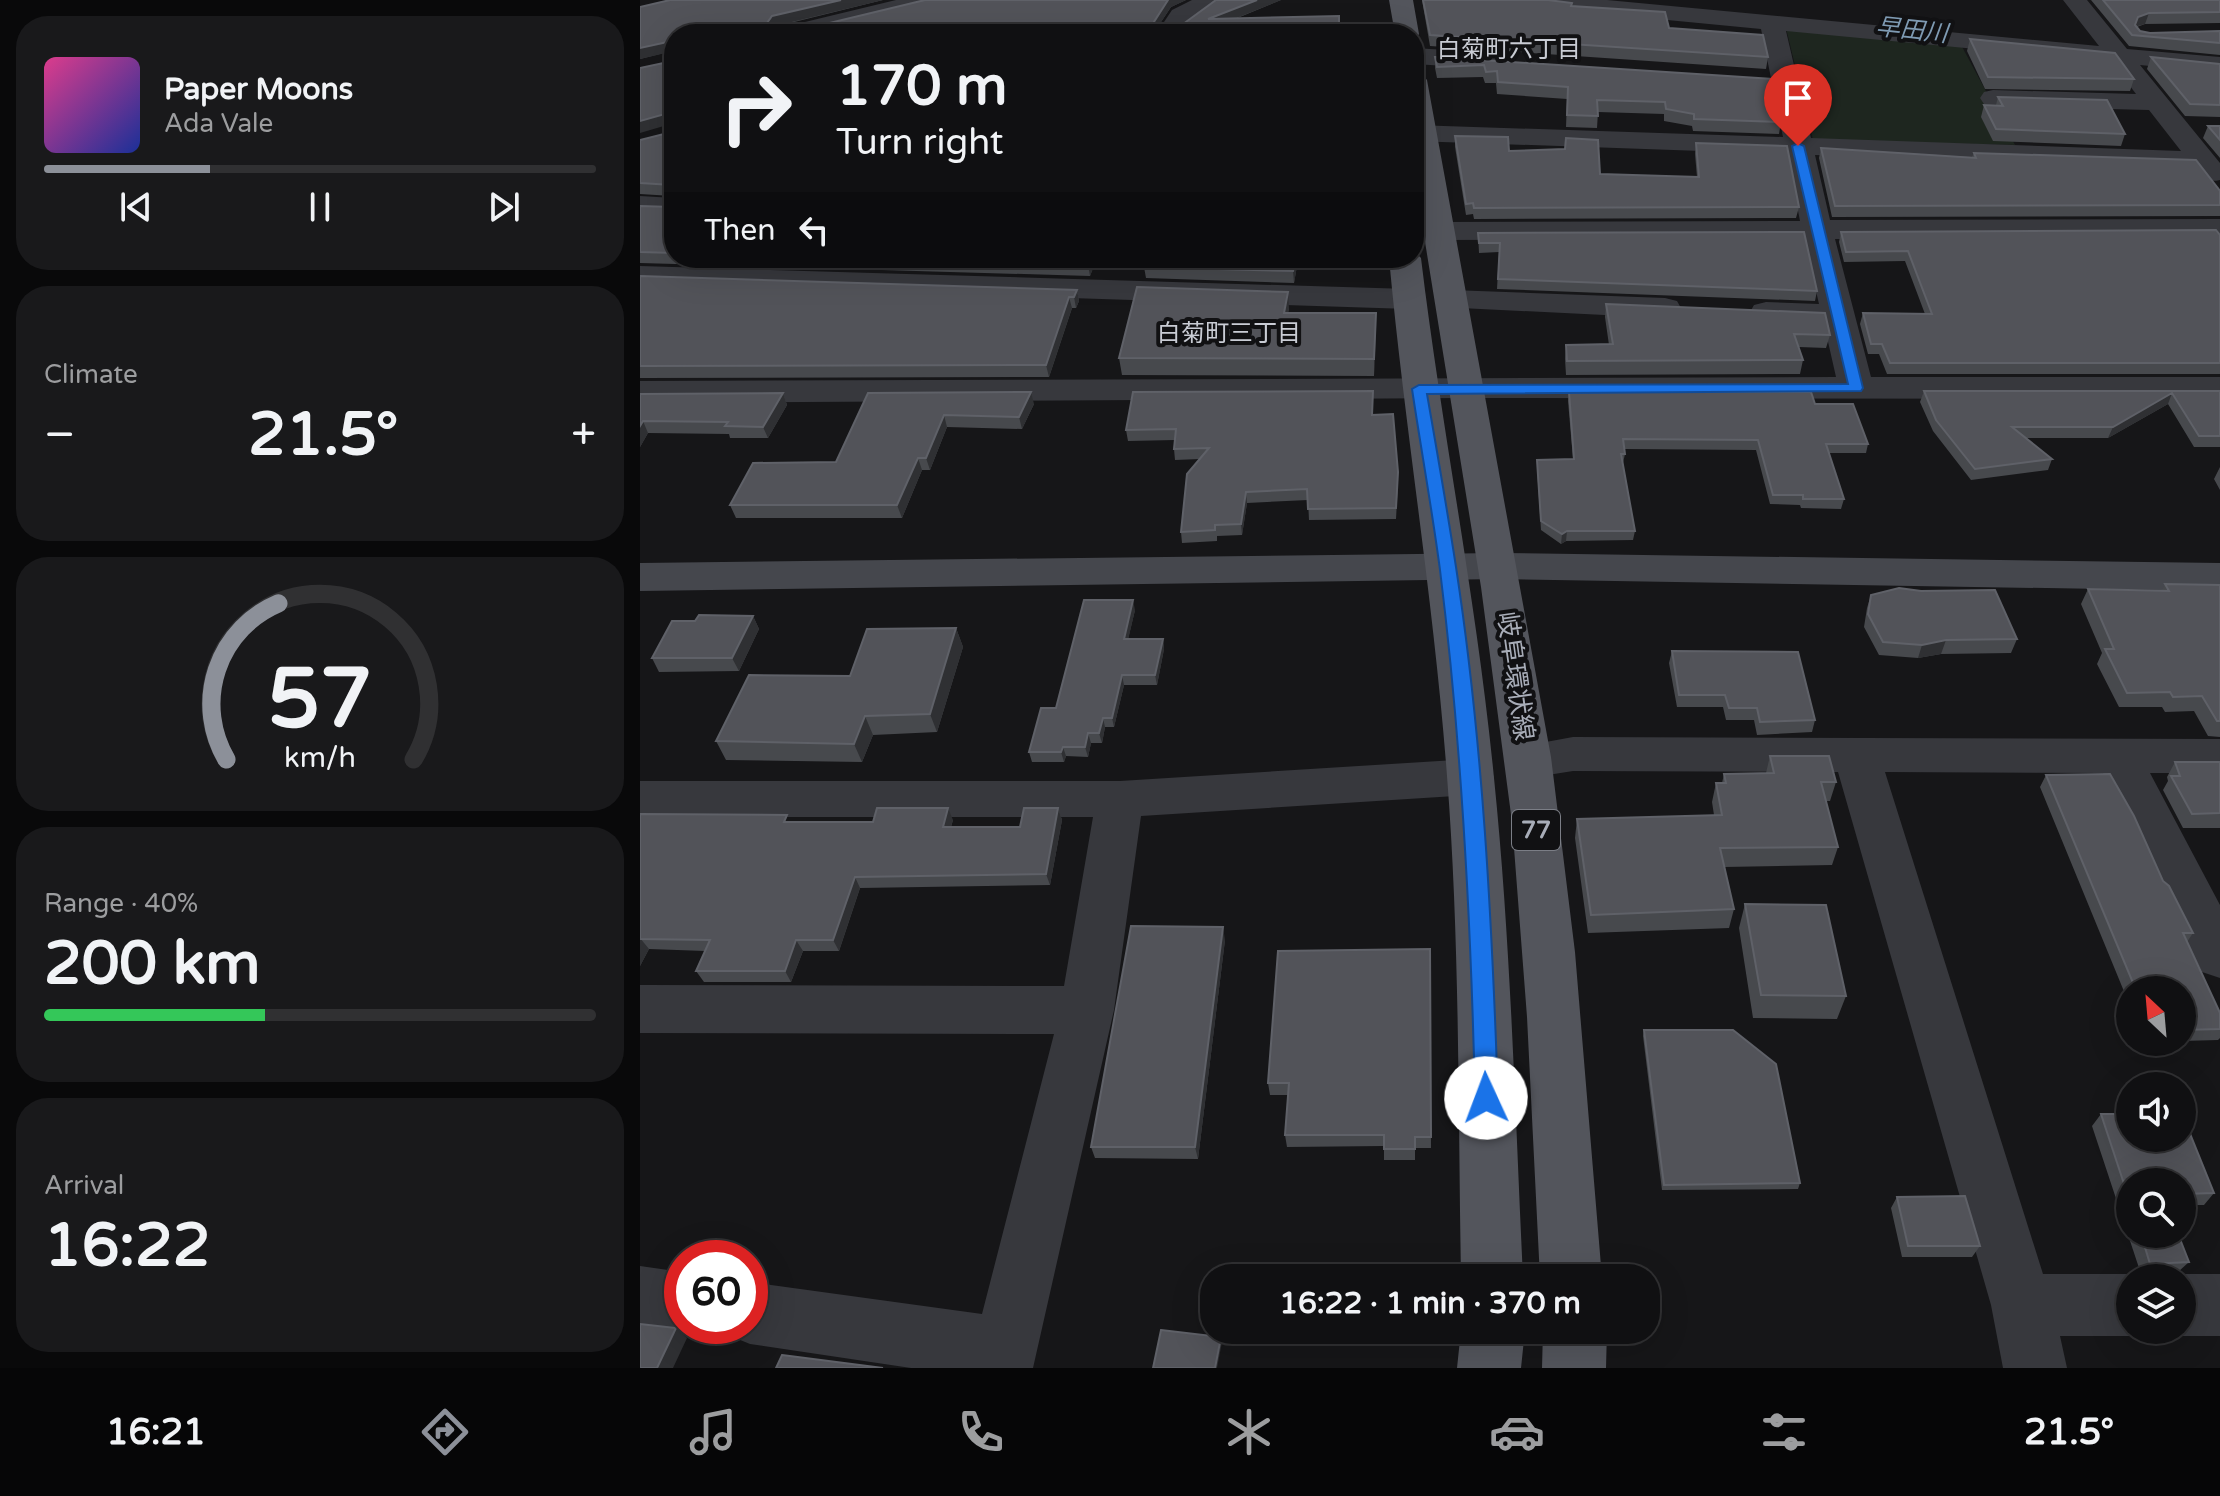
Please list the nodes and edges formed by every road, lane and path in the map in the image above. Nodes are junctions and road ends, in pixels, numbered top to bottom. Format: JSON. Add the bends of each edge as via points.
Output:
{"nodes":[{"id":1,"x":824,"y":0,"type":"edge"},
{"id":2,"x":925,"y":0,"type":"edge"},
{"id":3,"x":1211,"y":0,"type":"edge"},
{"id":4,"x":1401,"y":0,"type":"edge"},
{"id":5,"x":1532,"y":0,"type":"edge"},
{"id":6,"x":1708,"y":0,"type":"edge"},
{"id":7,"x":2075,"y":0,"type":"edge"},
{"id":8,"x":853,"y":17,"type":"junction"},
{"id":9,"x":825,"y":24,"type":"edge"},
{"id":10,"x":865,"y":24,"type":"edge"},
{"id":11,"x":1174,"y":24,"type":"edge"},
{"id":12,"x":1405,"y":24,"type":"edge"},
{"id":13,"x":1772,"y":24,"type":"junction"},
{"id":14,"x":2147,"y":34,"type":"edge"},
{"id":15,"x":2111,"y":44,"type":"junction"},
{"id":16,"x":2220,"y":51,"type":"edge"},
{"id":17,"x":1424,"y":57,"type":"edge"},
{"id":18,"x":1524,"y":63,"type":"edge"},
{"id":19,"x":2220,"y":65,"type":"edge"},
{"id":20,"x":1753,"y":79,"type":"edge"},
{"id":21,"x":1784,"y":81,"type":"junction"},
{"id":22,"x":1993,"y":98,"type":"edge"},
{"id":23,"x":2157,"y":102,"type":"junction"},
{"id":24,"x":2175,"y":127,"type":"junction"},
{"id":25,"x":2205,"y":127,"type":"edge"},
{"id":26,"x":1424,"y":133,"type":"edge"},
{"id":27,"x":1798,"y":146,"type":"junction"},
{"id":28,"x":1424,"y":164,"type":"edge"},
{"id":29,"x":2212,"y":171,"type":"edge"},
{"id":30,"x":640,"y":205,"type":"edge"},
{"id":31,"x":664,"y":206,"type":"edge"},
{"id":32,"x":2220,"y":228,"type":"edge"},
{"id":33,"x":1817,"y":229,"type":"junction"},
{"id":34,"x":1437,"y":231,"type":"junction"},
{"id":35,"x":1406,"y":268,"type":"edge"},
{"id":36,"x":640,"y":275,"type":"edge"},
{"id":37,"x":1409,"y":299,"type":"junction"},
{"id":38,"x":1451,"y":300,"type":"junction"},
{"id":39,"x":1839,"y":315,"type":"junction"},
{"id":40,"x":1442,"y":388,"type":"junction"},
{"id":41,"x":1856,"y":388,"type":"junction"},
{"id":42,"x":2220,"y":388,"type":"edge"},
{"id":43,"x":640,"y":392,"type":"edge"},
{"id":44,"x":1500,"y":566,"type":"junction"},
{"id":45,"x":1448,"y":569,"type":"junction"},
{"id":46,"x":640,"y":577,"type":"edge"},
{"id":47,"x":2220,"y":577,"type":"edge"},
{"id":48,"x":1856,"y":755,"type":"junction"},
{"id":49,"x":2118,"y":756,"type":"junction"},
{"id":50,"x":2220,"y":756,"type":"edge"},
{"id":51,"x":1529,"y":760,"type":"junction"},
{"id":52,"x":1471,"y":777,"type":"junction"},
{"id":53,"x":640,"y":799,"type":"edge"},
{"id":54,"x":1120,"y":799,"type":"junction"},
{"id":55,"x":2220,"y":956,"type":"edge"},
{"id":56,"x":640,"y":1009,"type":"edge"},
{"id":57,"x":1087,"y":1010,"type":"junction"},
{"id":58,"x":1492,"y":1264,"type":"edge"},
{"id":59,"x":1570,"y":1264,"type":"edge"},
{"id":60,"x":640,"y":1297,"type":"edge"},
{"id":61,"x":664,"y":1300,"type":"edge"},
{"id":62,"x":2022,"y":1305,"type":"junction"},
{"id":63,"x":2116,"y":1305,"type":"edge"},
{"id":64,"x":2196,"y":1305,"type":"edge"},
{"id":65,"x":2220,"y":1305,"type":"edge"},
{"id":66,"x":768,"y":1316,"type":"edge"},
{"id":67,"x":1492,"y":1344,"type":"edge"},
{"id":68,"x":1575,"y":1344,"type":"edge"},
{"id":69,"x":1004,"y":1359,"type":"edge"},
{"id":70,"x":1489,"y":1368,"type":"edge"},
{"id":71,"x":1574,"y":1368,"type":"edge"},
{"id":72,"x":2035,"y":1368,"type":"edge"}],
"edges":[{"from":1,"to":8,"type":"street"},
{"from":2,"to":8,"type":"street"},
{"from":3,"to":11,"type":"street","via":[[1180,15]]},
{"from":4,"to":12,"type":"main road"},
{"from":5,"to":13,"type":"street"},
{"from":6,"to":15,"type":"street"},
{"from":7,"to":15,"type":"street"},
{"from":8,"to":9,"type":"street"},
{"from":8,"to":10,"type":"street"},
{"from":13,"to":15,"type":"street"},
{"from":13,"to":21,"type":"street"},
{"from":14,"to":15,"type":"street"},
{"from":15,"to":16,"type":"street"},
{"from":15,"to":19,"type":"street"},
{"from":15,"to":23,"type":"street"},
{"from":17,"to":18,"type":"street"},
{"from":20,"to":21,"type":"street"},
{"from":21,"to":27,"type":"street"},
{"from":22,"to":23,"type":"street"},
{"from":23,"to":24,"type":"street"},
{"from":24,"to":25,"type":"street"},
{"from":24,"to":29,"type":"street"},
{"from":26,"to":27,"type":"street"},
{"from":27,"to":29,"type":"street"},
{"from":27,"to":33,"type":"street"},
{"from":28,"to":34,"type":"main road","name":"岐阜環状線","number":"77"},
{"from":30,"to":31,"type":"street"},
{"from":32,"to":33,"type":"street"},
{"from":33,"to":34,"type":"street"},
{"from":33,"to":39,"type":"street"},
{"from":34,"to":38,"type":"main road","name":"岐阜環状線","number":"77"},
{"from":35,"to":37,"type":"main road","name":"岐阜環状線","number":"77"},
{"from":36,"to":37,"type":"street"},
{"from":37,"to":40,"type":"main road","name":"岐阜環状線","number":"77"},
{"from":38,"to":39,"type":"street"},
{"from":38,"to":40,"type":"main road","name":"岐阜環状線","number":"77"},
{"from":39,"to":41,"type":"street"},
{"from":40,"to":41,"type":"street"},
{"from":40,"to":43,"type":"street"},
{"from":40,"to":44,"type":"main road","name":"岐阜環状線","number":"77"},
{"from":40,"to":45,"type":"main road","name":"岐阜環状線","number":"77"},
{"from":41,"to":42,"type":"street"},
{"from":44,"to":45,"type":"street"},
{"from":44,"to":47,"type":"street"},
{"from":44,"to":51,"type":"main road","name":"岐阜環状線","number":"77"},
{"from":45,"to":46,"type":"street"},
{"from":45,"to":52,"type":"main road","name":"岐阜環状線","number":"77"},
{"from":48,"to":49,"type":"street"},
{"from":48,"to":51,"type":"street","via":[[1573,754]]},
{"from":48,"to":62,"type":"street"},
{"from":49,"to":50,"type":"street"},
{"from":49,"to":55,"type":"street"},
{"from":51,"to":59,"type":"main road","name":"岐阜環状線","number":"77","via":[[1549,948]]},
{"from":52,"to":54,"type":"street"},
{"from":52,"to":58,"type":"main road","name":"岐阜環状線","number":"77"},
{"from":53,"to":54,"type":"street"},
{"from":54,"to":57,"type":"street"},
{"from":56,"to":57,"type":"street"},
{"from":57,"to":69,"type":"street"},
{"from":60,"to":61,"type":"street"},
{"from":62,"to":63,"type":"street"},
{"from":62,"to":72,"type":"street"},
{"from":64,"to":65,"type":"street"},
{"from":66,"to":69,"type":"street"},
{"from":67,"to":70,"type":"main road"},
{"from":68,"to":71,"type":"main road"}]}
